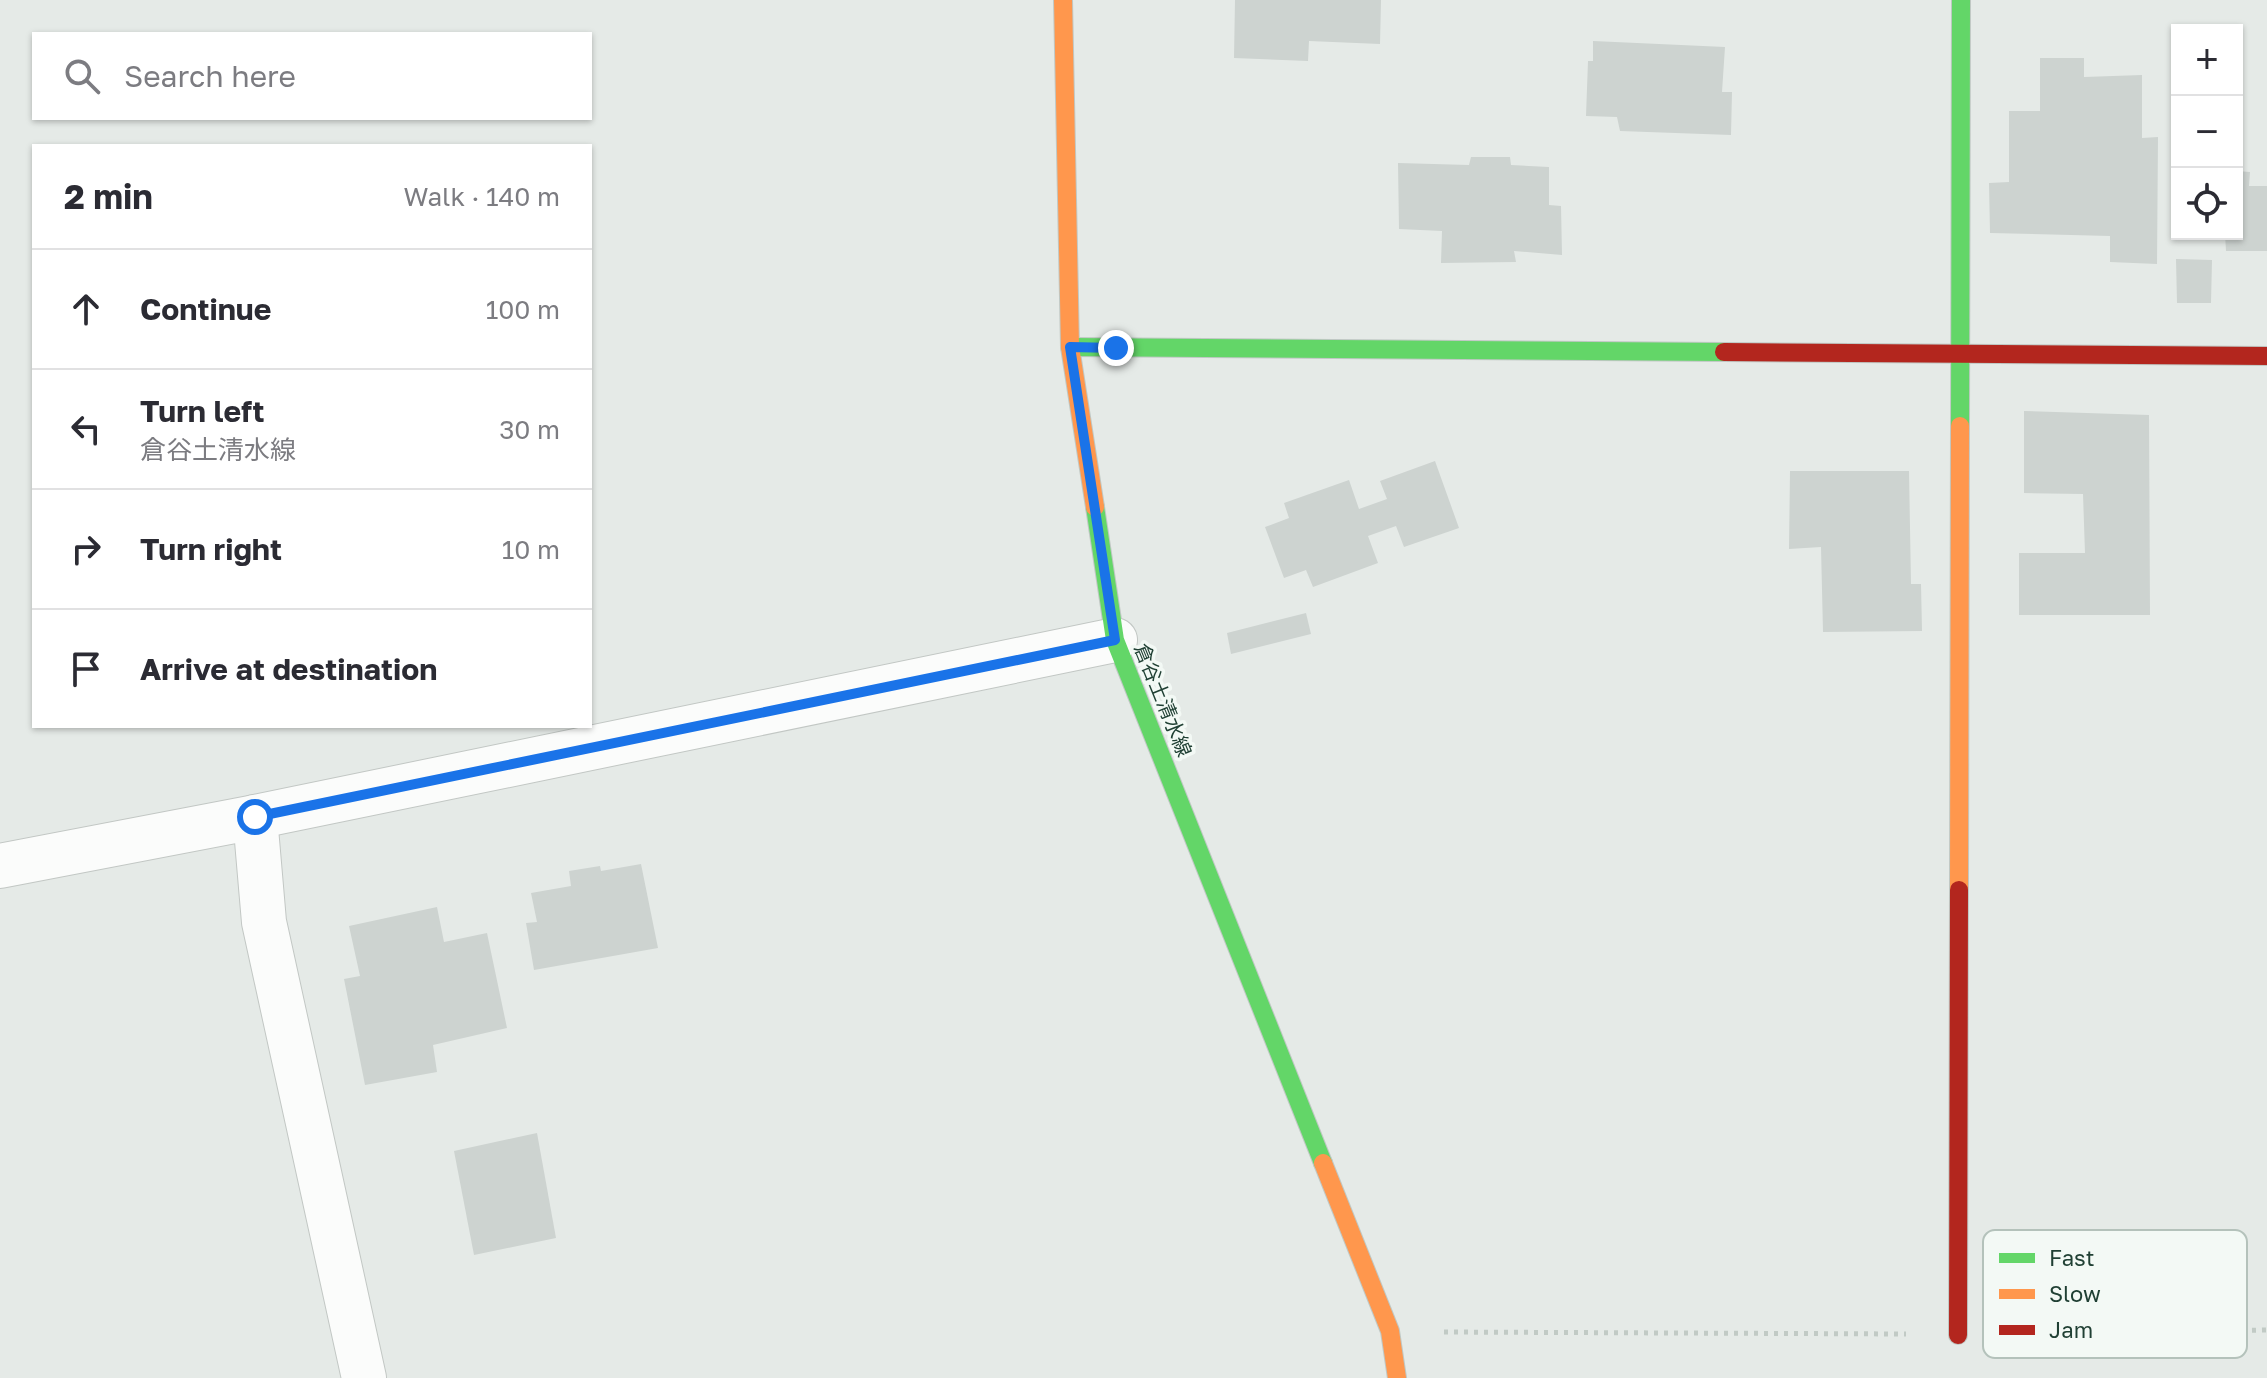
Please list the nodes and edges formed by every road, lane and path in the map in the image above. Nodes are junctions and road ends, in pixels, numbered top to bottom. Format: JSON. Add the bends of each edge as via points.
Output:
{"nodes":[{"id":1,"x":1063,"y":0,"type":"edge"},
{"id":2,"x":1961,"y":0,"type":"edge"},
{"id":3,"x":1070,"y":347,"type":"junction"},
{"id":4,"x":1960,"y":354,"type":"junction"},
{"id":5,"x":2267,"y":356,"type":"edge"},
{"id":6,"x":1115,"y":640,"type":"junction"},
{"id":7,"x":255,"y":817,"type":"junction"},
{"id":8,"x":0,"y":866,"type":"edge"},
{"id":9,"x":2247,"y":1330,"type":"edge"},
{"id":10,"x":2267,"y":1330,"type":"edge"},
{"id":11,"x":1390,"y":1331,"type":"junction"},
{"id":12,"x":1958,"y":1335,"type":"junction"},
{"id":13,"x":1983,"y":1335,"type":"edge"},
{"id":14,"x":364,"y":1378,"type":"edge"},
{"id":15,"x":1397,"y":1378,"type":"edge"}],
"edges":[{"from":1,"to":3,"type":"street","name":"倉谷土清水線"},
{"from":2,"to":4,"type":"street"},
{"from":3,"to":4,"type":"street"},
{"from":3,"to":6,"type":"street","name":"倉谷土清水線"},
{"from":4,"to":5,"type":"street"},
{"from":4,"to":12,"type":"street"},
{"from":6,"to":7,"type":"street"},
{"from":6,"to":11,"type":"street","name":"倉谷土清水線"},
{"from":7,"to":8,"type":"street"},
{"from":7,"to":14,"type":"street","via":[[264,922]]},
{"from":9,"to":10,"type":"path"},
{"from":11,"to":12,"type":"path"},
{"from":11,"to":15,"type":"street","name":"倉谷土清水線"},
{"from":12,"to":13,"type":"path"}]}
